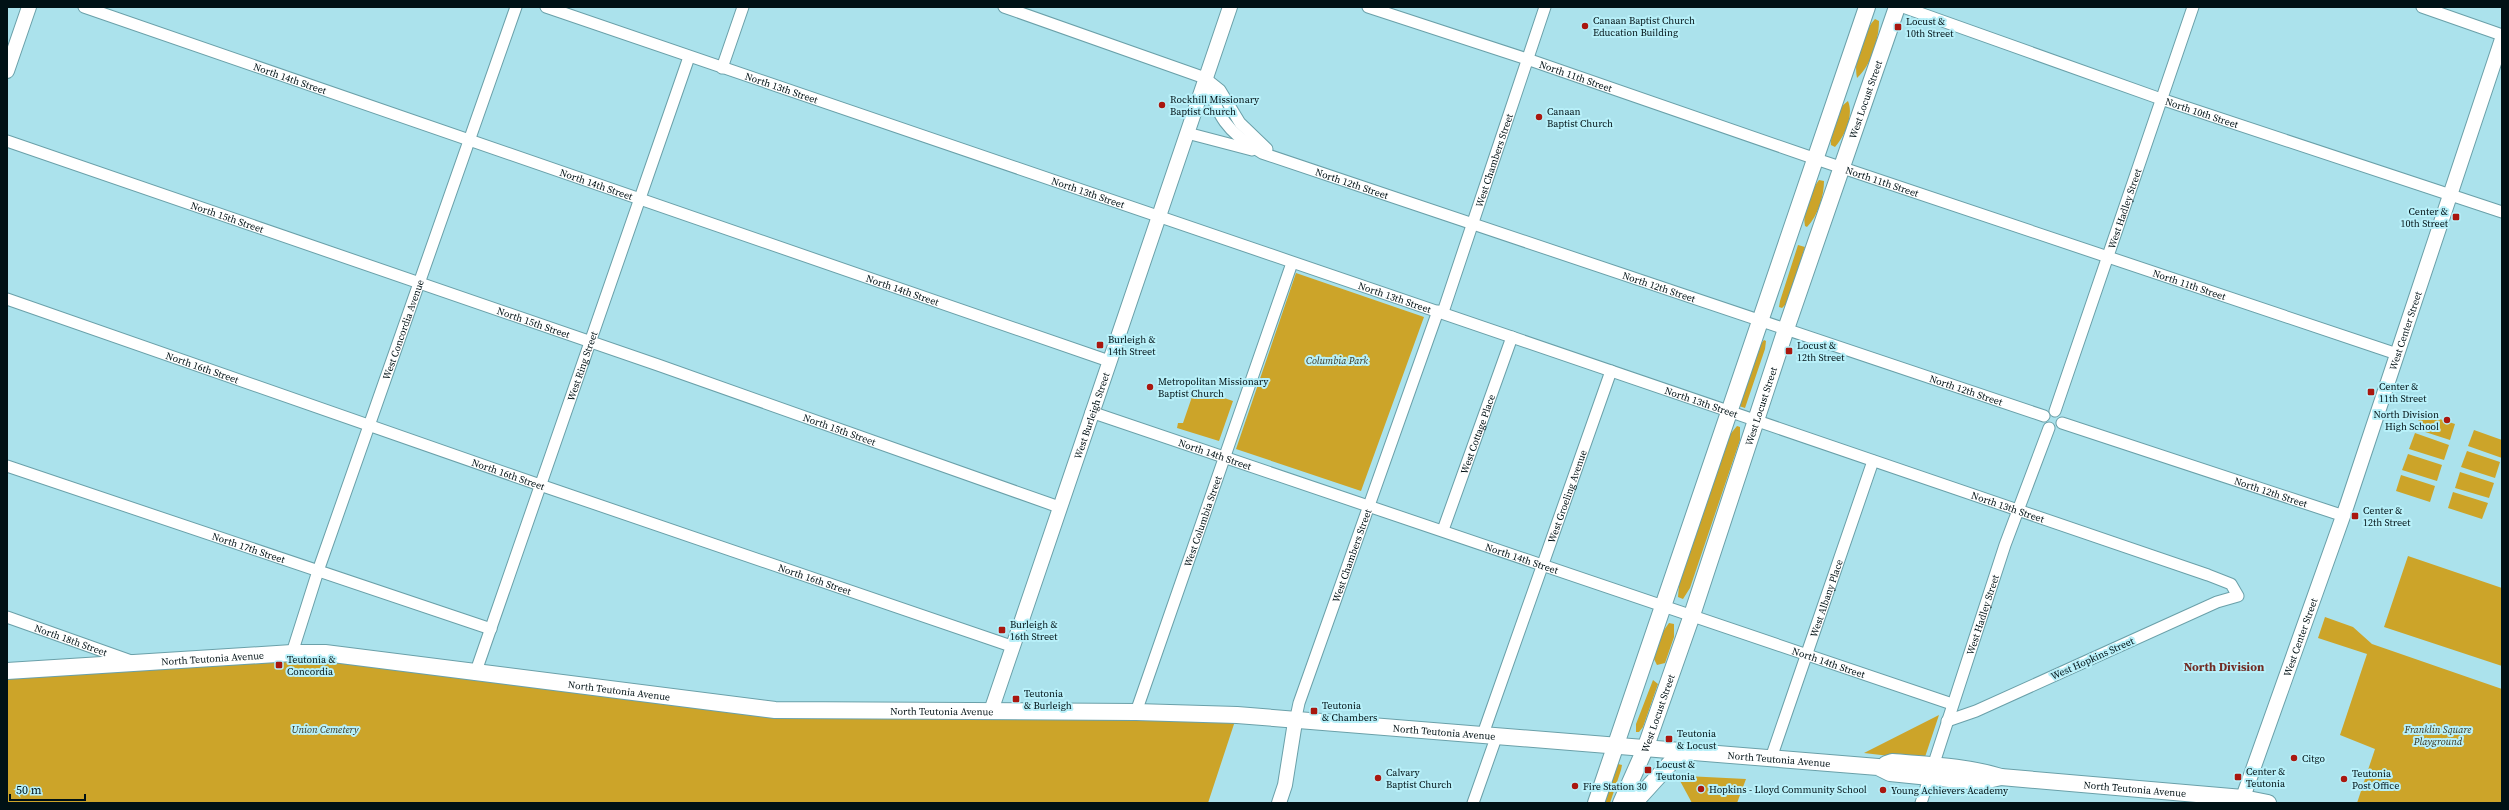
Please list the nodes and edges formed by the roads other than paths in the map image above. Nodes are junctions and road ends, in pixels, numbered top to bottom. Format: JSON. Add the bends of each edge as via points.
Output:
{"nodes":[{"id":1,"x":30,"y":7,"type":"edge"},
{"id":2,"x":84,"y":7,"type":"edge"},
{"id":3,"x":516,"y":7,"type":"edge"},
{"id":4,"x":546,"y":7,"type":"edge"},
{"id":5,"x":743,"y":7,"type":"edge"},
{"id":6,"x":1004,"y":7,"type":"edge"},
{"id":7,"x":1230,"y":7,"type":"edge"},
{"id":8,"x":1368,"y":7,"type":"edge"},
{"id":9,"x":1545,"y":7,"type":"edge"},
{"id":10,"x":1867,"y":7,"type":"edge"},
{"id":11,"x":1897,"y":7,"type":"edge"},
{"id":12,"x":1903,"y":7,"type":"edge"},
{"id":13,"x":2193,"y":7,"type":"edge"},
{"id":14,"x":2422,"y":7,"type":"edge"},
{"id":15,"x":2502,"y":35,"type":"edge"},
{"id":16,"x":2502,"y":39,"type":"edge"},
{"id":17,"x":689,"y":57,"type":"junction"},
{"id":18,"x":1528,"y":59,"type":"junction"},
{"id":19,"x":722,"y":68,"type":"junction"},
{"id":20,"x":7,"y":71,"type":"edge"},
{"id":21,"x":1205,"y":78,"type":"junction"},
{"id":22,"x":2161,"y":99,"type":"junction"},
{"id":23,"x":1187,"y":133,"type":"junction"},
{"id":24,"x":469,"y":140,"type":"junction"},
{"id":25,"x":7,"y":141,"type":"edge"},
{"id":26,"x":1262,"y":153,"type":"junction"},
{"id":27,"x":1275,"y":156,"type":"junction"},
{"id":28,"x":1816,"y":159,"type":"junction"},
{"id":29,"x":1841,"y":167,"type":"junction"},
{"id":30,"x":2452,"y":194,"type":"junction"},
{"id":31,"x":640,"y":199,"type":"junction"},
{"id":32,"x":2502,"y":212,"type":"edge"},
{"id":33,"x":1159,"y":218,"type":"junction"},
{"id":34,"x":1474,"y":223,"type":"junction"},
{"id":35,"x":2106,"y":258,"type":"junction"},
{"id":36,"x":1292,"y":263,"type":"junction"},
{"id":37,"x":420,"y":283,"type":"junction"},
{"id":38,"x":7,"y":299,"type":"edge"},
{"id":39,"x":1440,"y":312,"type":"junction"},
{"id":40,"x":1761,"y":320,"type":"junction"},
{"id":41,"x":1786,"y":329,"type":"junction"},
{"id":42,"x":1512,"y":337,"type":"junction"},
{"id":43,"x":589,"y":341,"type":"junction"},
{"id":44,"x":2397,"y":354,"type":"junction"},
{"id":45,"x":1109,"y":361,"type":"junction"},
{"id":46,"x":1611,"y":371,"type":"junction"},
{"id":47,"x":2055,"y":411,"type":"junction"},
{"id":48,"x":1091,"y":412,"type":"junction"},
{"id":49,"x":1730,"y":413,"type":"junction"},
{"id":50,"x":2044,"y":416,"type":"junction"},
{"id":51,"x":1757,"y":422,"type":"junction"},
{"id":52,"x":2062,"y":422,"type":"junction"},
{"id":53,"x":370,"y":426,"type":"junction"},
{"id":54,"x":2049,"y":428,"type":"junction"},
{"id":55,"x":1226,"y":457,"type":"junction"},
{"id":56,"x":1873,"y":461,"type":"junction"},
{"id":57,"x":7,"y":466,"type":"edge"},
{"id":58,"x":540,"y":485,"type":"junction"},
{"id":59,"x":1369,"y":505,"type":"junction"},
{"id":60,"x":1059,"y":507,"type":"junction"},
{"id":61,"x":2018,"y":510,"type":"junction"},
{"id":62,"x":2344,"y":516,"type":"junction"},
{"id":63,"x":1443,"y":530,"type":"junction"},
{"id":64,"x":1543,"y":564,"type":"junction"},
{"id":65,"x":318,"y":571,"type":"junction"},
{"id":66,"x":2238,"y":596,"type":"joint"},
{"id":67,"x":1665,"y":606,"type":"junction"},
{"id":68,"x":1692,"y":615,"type":"junction"},
{"id":69,"x":7,"y":617,"type":"edge"},
{"id":70,"x":491,"y":629,"type":"junction"},
{"id":71,"x":1011,"y":646,"type":"junction"},
{"id":72,"x":292,"y":653,"type":"junction"},
{"id":73,"x":1805,"y":654,"type":"junction"},
{"id":74,"x":135,"y":662,"type":"junction"},
{"id":75,"x":7,"y":671,"type":"edge"},
{"id":76,"x":475,"y":674,"type":"junction"},
{"id":77,"x":1952,"y":704,"type":"junction"},
{"id":78,"x":990,"y":711,"type":"junction"},
{"id":79,"x":1136,"y":712,"type":"junction"},
{"id":80,"x":1946,"y":721,"type":"junction"},
{"id":81,"x":1295,"y":722,"type":"junction"},
{"id":82,"x":1490,"y":735,"type":"junction"},
{"id":83,"x":1616,"y":747,"type":"junction"},
{"id":84,"x":1645,"y":749,"type":"junction"},
{"id":85,"x":1690,"y":753,"type":"junction"},
{"id":86,"x":1770,"y":758,"type":"junction"},
{"id":87,"x":1931,"y":771,"type":"junction"},
{"id":88,"x":2242,"y":800,"type":"edge"},
{"id":89,"x":1279,"y":803,"type":"edge"},
{"id":90,"x":1473,"y":803,"type":"edge"},
{"id":91,"x":1596,"y":803,"type":"edge"},
{"id":92,"x":1621,"y":803,"type":"edge"},
{"id":93,"x":1634,"y":803,"type":"edge"},
{"id":94,"x":1921,"y":803,"type":"edge"},
{"id":95,"x":2268,"y":803,"type":"edge"}],
"edges":[{"from":1,"to":20,"type":"street"},
{"from":2,"to":24,"type":"street","name":"North 14th Street"},
{"from":3,"to":24,"type":"street","name":"West Concordia Avenue"},
{"from":4,"to":17,"type":"street","name":"North 13th Street"},
{"from":5,"to":19,"type":"street"},
{"from":6,"to":21,"type":"street","name":"North 12th Street"},
{"from":7,"to":21,"type":"street","name":"West Burleigh Street"},
{"from":8,"to":18,"type":"street","name":"North 11th Street"},
{"from":9,"to":18,"type":"street","name":"West Chambers Street"},
{"from":10,"to":28,"type":"main road"},
{"from":11,"to":29,"type":"main road","name":"West Locust Street"},
{"from":12,"to":22,"type":"street","name":"North 10th Street"},
{"from":13,"to":22,"type":"street","name":"West Hadley Street"},
{"from":14,"to":15,"type":"street"},
{"from":16,"to":30,"type":"street","name":"West Center Street"},
{"from":17,"to":19,"type":"street","name":"North 13th Street"},
{"from":17,"to":31,"type":"street","name":"West Ring Street"},
{"from":18,"to":28,"type":"street","name":"North 11th Street"},
{"from":18,"to":34,"type":"street","name":"West Chambers Street"},
{"from":19,"to":33,"type":"street","name":"North 13th Street"},
{"from":21,"to":23,"type":"street","name":"West Burleigh Street"},
{"from":21,"to":26,"type":"street","name":"North 12th Street","via":[[1216,109],[1225,125]]},
{"from":21,"to":27,"type":"street","name":"North 12th Street","via":[[1220,90],[1240,123]]},
{"from":22,"to":30,"type":"street","name":"North 10th Street"},
{"from":22,"to":35,"type":"street","name":"West Hadley Street"},
{"from":23,"to":26,"type":"street"},
{"from":23,"to":33,"type":"street","name":"West Burleigh Street"},
{"from":24,"to":31,"type":"street","name":"North 14th Street"},
{"from":24,"to":37,"type":"street","name":"West Concordia Avenue"},
{"from":25,"to":37,"type":"street","name":"North 15th Street"},
{"from":26,"to":27,"type":"street","name":"North 12th Street"},
{"from":27,"to":34,"type":"street","name":"North 12th Street"},
{"from":28,"to":29,"type":"street","name":"North 11th Street"},
{"from":28,"to":40,"type":"main road"},
{"from":29,"to":35,"type":"street","name":"North 11th Street"},
{"from":29,"to":41,"type":"main road","name":"West Locust Street"},
{"from":30,"to":32,"type":"street","name":"North 10th Street"},
{"from":30,"to":44,"type":"street","name":"West Center Street"},
{"from":31,"to":43,"type":"street","name":"West Ring Street"},
{"from":31,"to":45,"type":"street","name":"North 14th Street"},
{"from":33,"to":36,"type":"street","name":"North 13th Street"},
{"from":33,"to":45,"type":"street","name":"West Burleigh Street"},
{"from":34,"to":39,"type":"street","name":"West Chambers Street"},
{"from":34,"to":40,"type":"street","name":"North 12th Street"},
{"from":35,"to":44,"type":"street","name":"North 11th Street"},
{"from":35,"to":47,"type":"street","name":"West Hadley Street"},
{"from":36,"to":39,"type":"street","name":"North 13th Street"},
{"from":36,"to":55,"type":"street","name":"West Columbia Street"},
{"from":37,"to":43,"type":"street","name":"North 15th Street"},
{"from":37,"to":53,"type":"street","name":"West Concordia Avenue"},
{"from":38,"to":53,"type":"street","name":"North 16th Street"},
{"from":39,"to":42,"type":"street","name":"North 13th Street"},
{"from":39,"to":59,"type":"street","name":"West Chambers Street"},
{"from":40,"to":41,"type":"street","name":"North 12th Street"},
{"from":40,"to":49,"type":"main road"},
{"from":41,"to":50,"type":"street","name":"North 12th Street"},
{"from":41,"to":51,"type":"main road","name":"West Locust Street"},
{"from":42,"to":46,"type":"street","name":"North 13th Street"},
{"from":42,"to":63,"type":"street","name":"West Cottage Place"},
{"from":43,"to":58,"type":"street","name":"West Ring Street"},
{"from":43,"to":60,"type":"street","name":"North 15th Street"},
{"from":44,"to":62,"type":"street","name":"West Center Street"},
{"from":45,"to":48,"type":"street","name":"West Burleigh Street"},
{"from":46,"to":49,"type":"street","name":"North 13th Street"},
{"from":46,"to":64,"type":"street","name":"West Groeling Avenue"},
{"from":47,"to":50,"type":"street","via":[[2050,410]]},
{"from":47,"to":52,"type":"street","via":[[2060,414]]},
{"from":48,"to":55,"type":"street","name":"North 14th Street"},
{"from":48,"to":60,"type":"street","name":"West Burleigh Street"},
{"from":49,"to":51,"type":"street","name":"North 13th Street"},
{"from":49,"to":67,"type":"main road"},
{"from":50,"to":54,"type":"street","via":[[2044,422]]},
{"from":51,"to":56,"type":"street","name":"North 13th Street"},
{"from":51,"to":68,"type":"main road","name":"West Locust Street"},
{"from":52,"to":54,"type":"street","via":[[2055,428]]},
{"from":52,"to":62,"type":"street","name":"North 12th Street"},
{"from":53,"to":58,"type":"street","name":"North 16th Street"},
{"from":53,"to":65,"type":"street","name":"West Concordia Avenue"},
{"from":54,"to":61,"type":"street","name":"West Hadley Street"},
{"from":55,"to":59,"type":"street","name":"North 14th Street"},
{"from":55,"to":79,"type":"street","name":"West Columbia Street"},
{"from":56,"to":61,"type":"street","name":"North 13th Street"},
{"from":56,"to":73,"type":"street","name":"West Albany Place"},
{"from":57,"to":65,"type":"street","name":"North 17th Street"},
{"from":58,"to":70,"type":"street","name":"West Ring Street"},
{"from":58,"to":71,"type":"street","name":"North 16th Street"},
{"from":59,"to":63,"type":"street","name":"North 14th Street"},
{"from":59,"to":81,"type":"street","name":"West Chambers Street"},
{"from":60,"to":71,"type":"street","name":"West Burleigh Street"},
{"from":61,"to":66,"type":"street","name":"North 13th Street","via":[[2224,581],[2233,587]]},
{"from":61,"to":77,"type":"street","name":"West Hadley Street"},
{"from":62,"to":88,"type":"street","name":"West Center Street"},
{"from":63,"to":64,"type":"street","name":"North 14th Street"},
{"from":64,"to":67,"type":"street","name":"North 14th Street"},
{"from":64,"to":82,"type":"street","name":"West Groeling Avenue"},
{"from":65,"to":70,"type":"street","name":"North 17th Street"},
{"from":65,"to":72,"type":"street","name":"West Concordia Avenue"},
{"from":66,"to":80,"type":"street","name":"West Hopkins Street","via":[[2217,602],[1976,711]]},
{"from":67,"to":68,"type":"street","name":"North 14th Street"},
{"from":67,"to":83,"type":"main road"},
{"from":68,"to":73,"type":"street","name":"North 14th Street"},
{"from":68,"to":84,"type":"main road","name":"West Locust Street"},
{"from":69,"to":74,"type":"street","name":"North 18th Street"},
{"from":70,"to":76,"type":"street","name":"West Ring Street"},
{"from":71,"to":78,"type":"street","name":"West Burleigh Street"},
{"from":72,"to":74,"type":"main road","name":"North Teutonia Avenue"},
{"from":72,"to":76,"type":"main road","name":"North Teutonia Avenue","via":[[325,653]]},
{"from":73,"to":77,"type":"street","name":"North 14th Street"},
{"from":73,"to":86,"type":"street","name":"West Albany Place"},
{"from":74,"to":75,"type":"main road","name":"North Teutonia Avenue"},
{"from":76,"to":78,"type":"main road","name":"North Teutonia Avenue","via":[[775,710]]},
{"from":77,"to":80,"type":"street","name":"West Hadley Street"},
{"from":78,"to":79,"type":"main road","name":"North Teutonia Avenue"},
{"from":79,"to":81,"type":"main road","name":"North Teutonia Avenue","via":[[1236,715]]},
{"from":80,"to":87,"type":"street","name":"West Hadley Street"},
{"from":81,"to":82,"type":"main road","name":"North Teutonia Avenue"},
{"from":81,"to":89,"type":"street","name":"West Chambers Street","via":[[1285,785]]},
{"from":82,"to":83,"type":"main road","name":"North Teutonia Avenue"},
{"from":82,"to":90,"type":"street","name":"West Groeling Avenue"},
{"from":83,"to":84,"type":"main road","name":"North Teutonia Avenue"},
{"from":83,"to":91,"type":"main road"},
{"from":84,"to":85,"type":"main road","name":"North Teutonia Avenue"},
{"from":84,"to":92,"type":"main road","name":"West Locust Street"},
{"from":85,"to":86,"type":"main road","name":"North Teutonia Avenue"},
{"from":85,"to":93,"type":"main road","via":[[1674,759]]},
{"from":86,"to":87,"type":"main road","name":"North Teutonia Avenue","via":[[1878,767],[1890,773]]},
{"from":87,"to":88,"type":"main road","name":"North Teutonia Avenue","via":[[1979,782],[2001,777]]},
{"from":87,"to":94,"type":"street","name":"West Hadley Street"},
{"from":88,"to":95,"type":"main road","name":"North Teutonia Avenue"}]}
